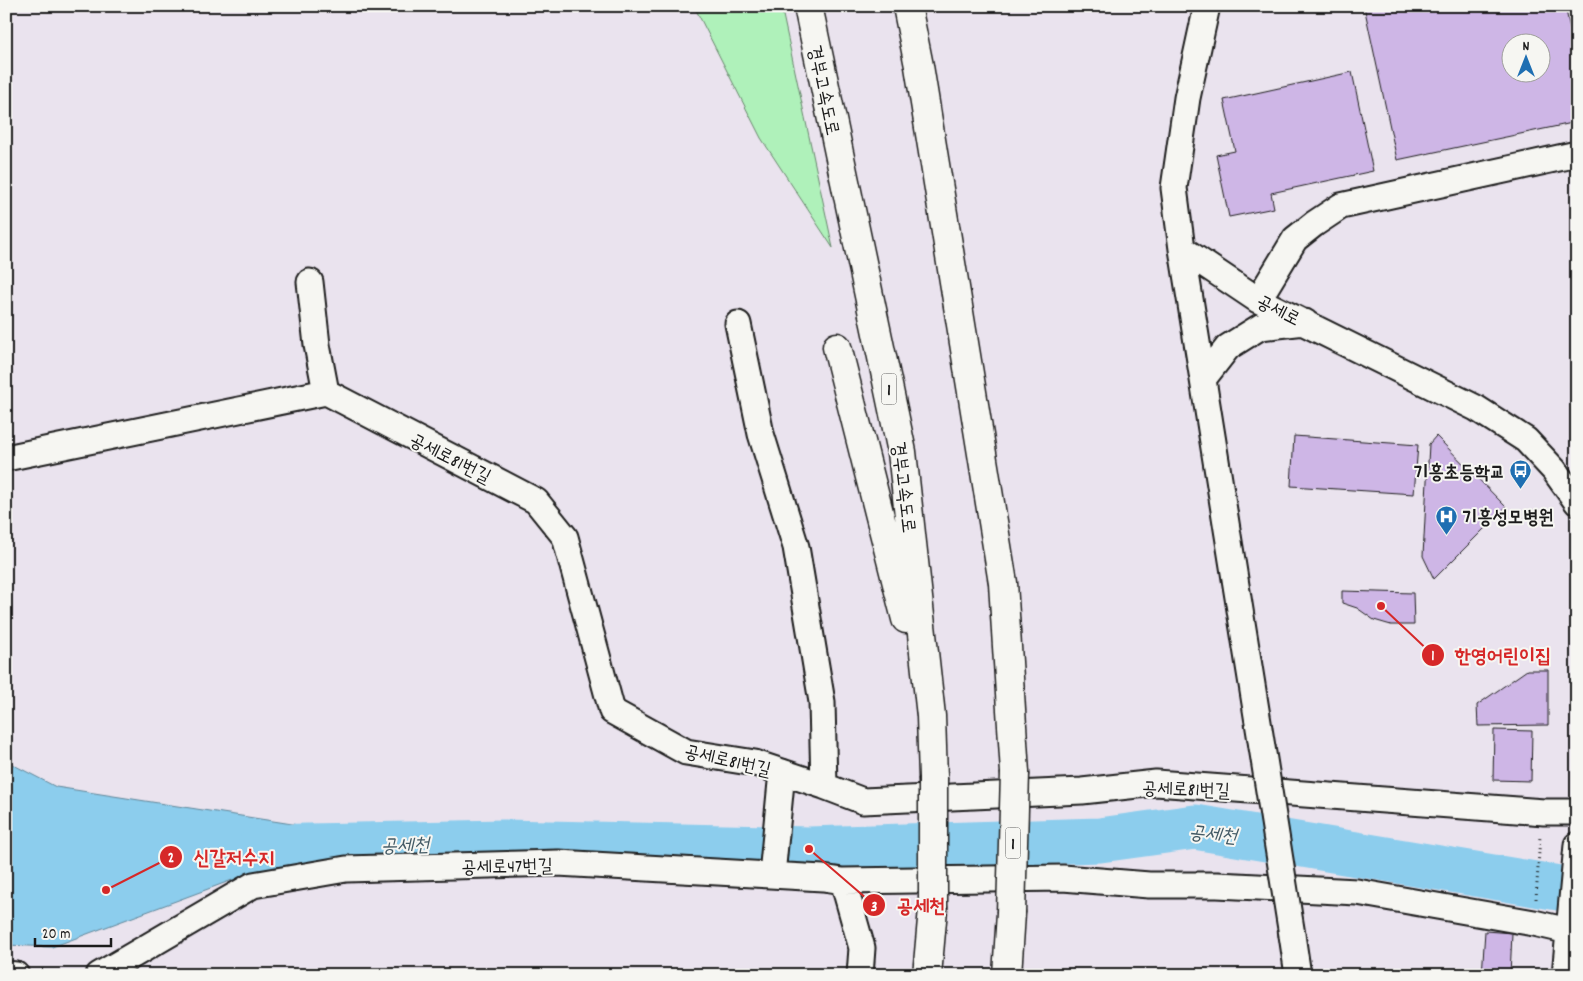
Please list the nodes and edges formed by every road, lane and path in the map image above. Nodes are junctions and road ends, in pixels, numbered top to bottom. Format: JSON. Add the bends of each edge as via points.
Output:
{"nodes":[{"id":1,"x":808,"y":6,"type":"edge"},
{"id":2,"x":907,"y":6,"type":"edge"},
{"id":3,"x":1207,"y":6,"type":"edge"},
{"id":4,"x":1577,"y":154,"type":"edge"},
{"id":5,"x":1182,"y":249,"type":"junction"},
{"id":6,"x":310,"y":282,"type":"dead end"},
{"id":7,"x":1258,"y":300,"type":"junction"},
{"id":8,"x":1305,"y":322,"type":"junction"},
{"id":9,"x":738,"y":324,"type":"dead end"},
{"id":10,"x":837,"y":347,"type":"dead end"},
{"id":11,"x":1203,"y":379,"type":"junction"},
{"id":12,"x":326,"y":392,"type":"junction"},
{"id":13,"x":6,"y":458,"type":"edge"},
{"id":14,"x":1577,"y":500,"type":"edge"},
{"id":15,"x":931,"y":716,"type":"junction"},
{"id":16,"x":782,"y":773,"type":"junction"},
{"id":17,"x":824,"y":786,"type":"junction"},
{"id":18,"x":1577,"y":812,"type":"edge"},
{"id":19,"x":1541,"y":833,"type":"dead end"},
{"id":20,"x":1577,"y":845,"type":"edge"},
{"id":21,"x":772,"y":874,"type":"junction"},
{"id":22,"x":843,"y":881,"type":"junction"},
{"id":23,"x":1536,"y":901,"type":"dead end"},
{"id":24,"x":1573,"y":932,"type":"edge"},
{"id":25,"x":6,"y":974,"type":"edge"},
{"id":26,"x":16,"y":975,"type":"edge"},
{"id":27,"x":99,"y":975,"type":"edge"},
{"id":28,"x":860,"y":975,"type":"edge"},
{"id":29,"x":927,"y":975,"type":"edge"},
{"id":30,"x":1007,"y":975,"type":"edge"},
{"id":31,"x":1298,"y":975,"type":"edge"},
{"id":32,"x":1565,"y":975,"type":"edge"}],
"edges":[{"from":1,"to":15,"type":"highway","name":"경부고속도로","number":"1","via":[[902,452]]},
{"from":2,"to":30,"type":"highway","number":"1","bridge":true,"via":[[1003,584],[1015,773]]},
{"from":3,"to":5,"type":"street","via":[[1187,98],[1174,188]]},
{"from":4,"to":7,"type":"street","via":[[1341,206],[1295,239]]},
{"from":5,"to":7,"type":"street","name":"공세로"},
{"from":5,"to":11,"type":"street"},
{"from":6,"to":12,"type":"street"},
{"from":7,"to":8,"type":"street","name":"공세로"},
{"from":8,"to":11,"type":"street","via":[[1260,327],[1228,347]]},
{"from":8,"to":14,"type":"street","name":"공세로","via":[[1476,408],[1526,440]]},
{"from":9,"to":17,"type":"street","via":[[761,434],[796,547],[822,702]]},
{"from":10,"to":15,"type":"highway"},
{"from":11,"to":31,"type":"street","bridge":true},
{"from":12,"to":13,"type":"street"},
{"from":12,"to":16,"type":"street","name":"공세로81번길","via":[[536,501],[565,538],[612,711],[686,752],[754,763]]},
{"from":15,"to":29,"type":"highway","name":"경부고속도로","number":"1","bridge":true,"via":[[933,909]]},
{"from":16,"to":17,"type":"street","name":"공세로81번길"},
{"from":16,"to":21,"type":"street"},
{"from":17,"to":18,"type":"street","name":"공세로81번길","via":[[863,801],[1082,791],[1156,783]]},
{"from":19,"to":23,"type":"path"},
{"from":20,"to":24,"type":"street"},
{"from":21,"to":22,"type":"street","name":"공세로47번길"},
{"from":21,"to":27,"type":"street","name":"공세로47번길","via":[[558,863],[346,869],[253,886]]},
{"from":22,"to":24,"type":"street","name":"공세로47번길","via":[[1063,878],[1149,885],[1357,892]]},
{"from":22,"to":28,"type":"street","via":[[862,948]]},
{"from":24,"to":32,"type":"street"},
{"from":25,"to":26,"type":"street"}]}
